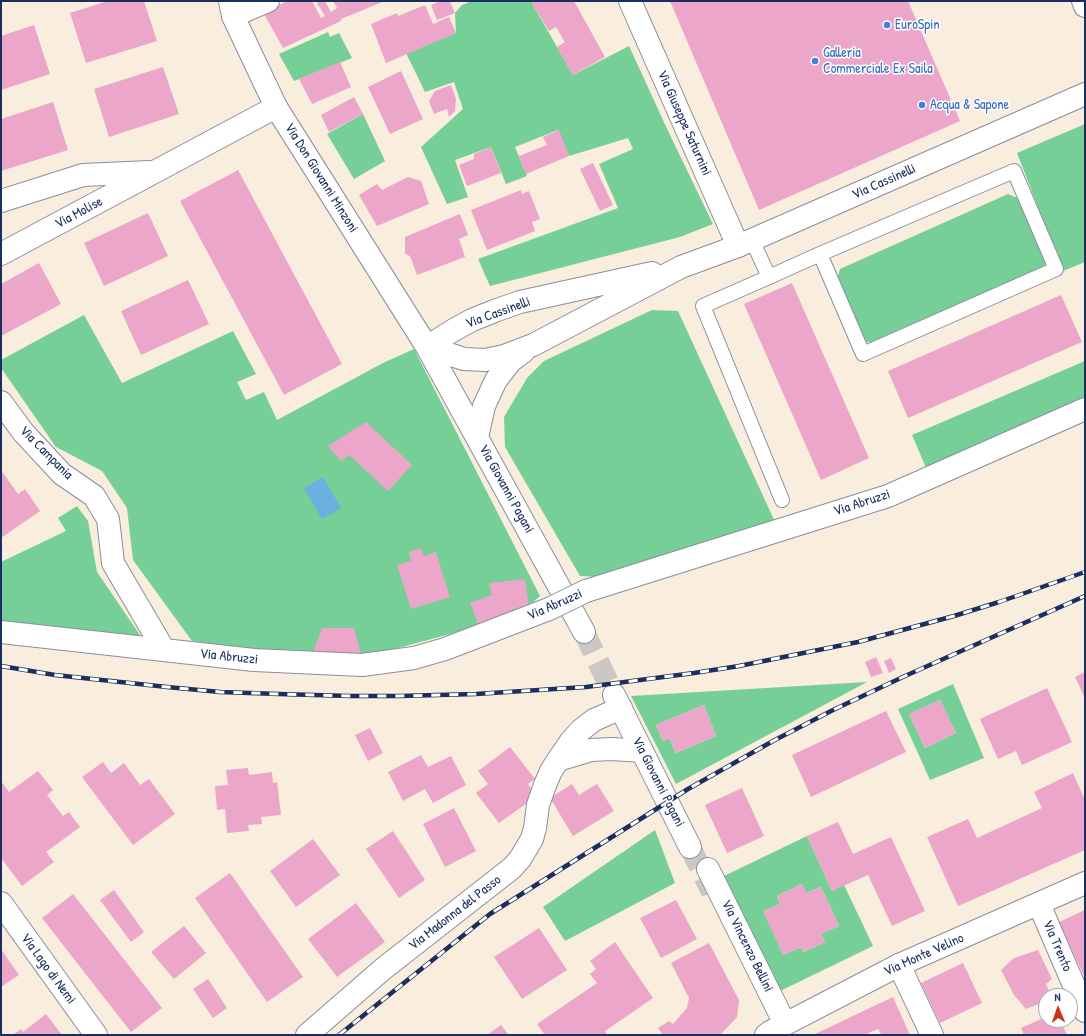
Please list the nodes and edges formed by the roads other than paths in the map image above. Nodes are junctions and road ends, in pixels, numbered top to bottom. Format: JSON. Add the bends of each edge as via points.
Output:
{"nodes":[{"id":1,"x":268,"y":1,"type":"edge"},
{"id":2,"x":630,"y":1,"type":"edge"},
{"id":3,"x":1083,"y":1,"type":"edge"},
{"id":4,"x":1085,"y":6,"type":"edge"},
{"id":5,"x":231,"y":8,"type":"edge"},
{"id":6,"x":1085,"y":94,"type":"edge"},
{"id":7,"x":276,"y":107,"type":"junction"},
{"id":8,"x":156,"y":172,"type":"junction"},
{"id":9,"x":1,"y":201,"type":"edge"},
{"id":10,"x":745,"y":243,"type":"junction"},
{"id":11,"x":1,"y":254,"type":"edge"},
{"id":12,"x":820,"y":254,"type":"junction"},
{"id":13,"x":681,"y":267,"type":"junction"},
{"id":14,"x":769,"y":277,"type":"junction"},
{"id":15,"x":533,"y":344,"type":"junction"},
{"id":16,"x":427,"y":347,"type":"junction"},
{"id":17,"x":1,"y":402,"type":"edge"},
{"id":18,"x":1085,"y":409,"type":"edge"},
{"id":19,"x":477,"y":437,"type":"junction"},
{"id":20,"x":782,"y":500,"type":"dead end"},
{"id":21,"x":1,"y":632,"type":"edge"},
{"id":22,"x":584,"y":632,"type":"tunnel mouth"},
{"id":23,"x":164,"y":650,"type":"junction"},
{"id":24,"x":617,"y":701,"type":"joint"},
{"id":25,"x":642,"y":751,"type":"junction"},
{"id":26,"x":558,"y":760,"type":"junction"},
{"id":27,"x":690,"y":847,"type":"tunnel mouth"},
{"id":28,"x":708,"y":869,"type":"tunnel mouth"},
{"id":29,"x":1085,"y":883,"type":"edge"},
{"id":30,"x":1,"y":903,"type":"edge"},
{"id":31,"x":1039,"y":904,"type":"junction"},
{"id":32,"x":899,"y":965,"type":"junction"},
{"id":33,"x":1085,"y":1011,"type":"edge"},
{"id":34,"x":785,"y":1024,"type":"junction"},
{"id":35,"x":96,"y":1035,"type":"edge"},
{"id":36,"x":307,"y":1035,"type":"edge"},
{"id":37,"x":766,"y":1035,"type":"edge"},
{"id":38,"x":932,"y":1035,"type":"edge"}],
"edges":[{"from":1,"to":5,"type":"street"},
{"from":2,"to":10,"type":"street","name":"Via Giuseppe Saturnini"},
{"from":3,"to":4,"type":"street"},
{"from":5,"to":7,"type":"street","name":"Via Don Giovanni Minzoni"},
{"from":6,"to":10,"type":"street","name":"Via Cassinelli"},
{"from":7,"to":8,"type":"street","name":"Via Molise"},
{"from":7,"to":16,"type":"street","name":"Via Don Giovanni Minzoni"},
{"from":8,"to":9,"type":"street","name":"Via Molise","via":[[83,175]]},
{"from":8,"to":11,"type":"street","name":"Via Molise"},
{"from":10,"to":13,"type":"street","name":"Via Cassinelli"},
{"from":10,"to":14,"type":"lane"},
{"from":12,"to":12,"type":"lane","via":[[1014,171],[1056,269],[863,354]]},
{"from":12,"to":14,"type":"lane"},
{"from":13,"to":15,"type":"street","name":"Via Cassinelli"},
{"from":13,"to":16,"type":"street","name":"Via Cassinelli","via":[[514,304],[472,320]]},
{"from":14,"to":20,"type":"lane","via":[[703,306]]},
{"from":15,"to":16,"type":"street","name":"Via Cassinelli","via":[[504,356],[484,360],[464,359]]},
{"from":15,"to":19,"type":"street","name":"Via Cassinelli","via":[[511,361],[496,380],[484,406]]},
{"from":16,"to":19,"type":"street","name":"Via Giovanni Pagani"},
{"from":17,"to":23,"type":"street","name":"Via Campania","via":[[23,432],[62,474],[94,496],[108,519],[113,563]]},
{"from":18,"to":23,"type":"street","name":"Via Abruzzi","bridge":true,"via":[[888,496],[586,591],[549,609],[445,649],[414,658],[362,665],[254,660]]},
{"from":19,"to":22,"type":"street","name":"Via Giovanni Pagani"},
{"from":21,"to":23,"type":"street","name":"Via Abruzzi"},
{"from":24,"to":25,"type":"street","name":"Via Giovanni Pagani"},
{"from":24,"to":26,"type":"street","name":"Via Madonna del Passo","via":[[581,730]]},
{"from":25,"to":26,"type":"street","via":[[591,750]]},
{"from":25,"to":27,"type":"street","name":"Via Giovanni Pagani"},
{"from":26,"to":36,"type":"street","name":"Via Madonna del Passo","via":[[538,804],[532,839],[527,850],[512,868],[394,960]]},
{"from":28,"to":34,"type":"street","name":"Via Vincenzo Bellini"},
{"from":29,"to":31,"type":"street","name":"Via Monte Velino"},
{"from":30,"to":35,"type":"street","name":"Via Lago di Nemi"},
{"from":31,"to":32,"type":"street","name":"Via Monte Velino"},
{"from":31,"to":33,"type":"street","name":"Via Trento"},
{"from":32,"to":34,"type":"street","name":"Via Monte Velino"},
{"from":32,"to":38,"type":"street"},
{"from":34,"to":37,"type":"street","name":"Via Monte Velino"}]}
